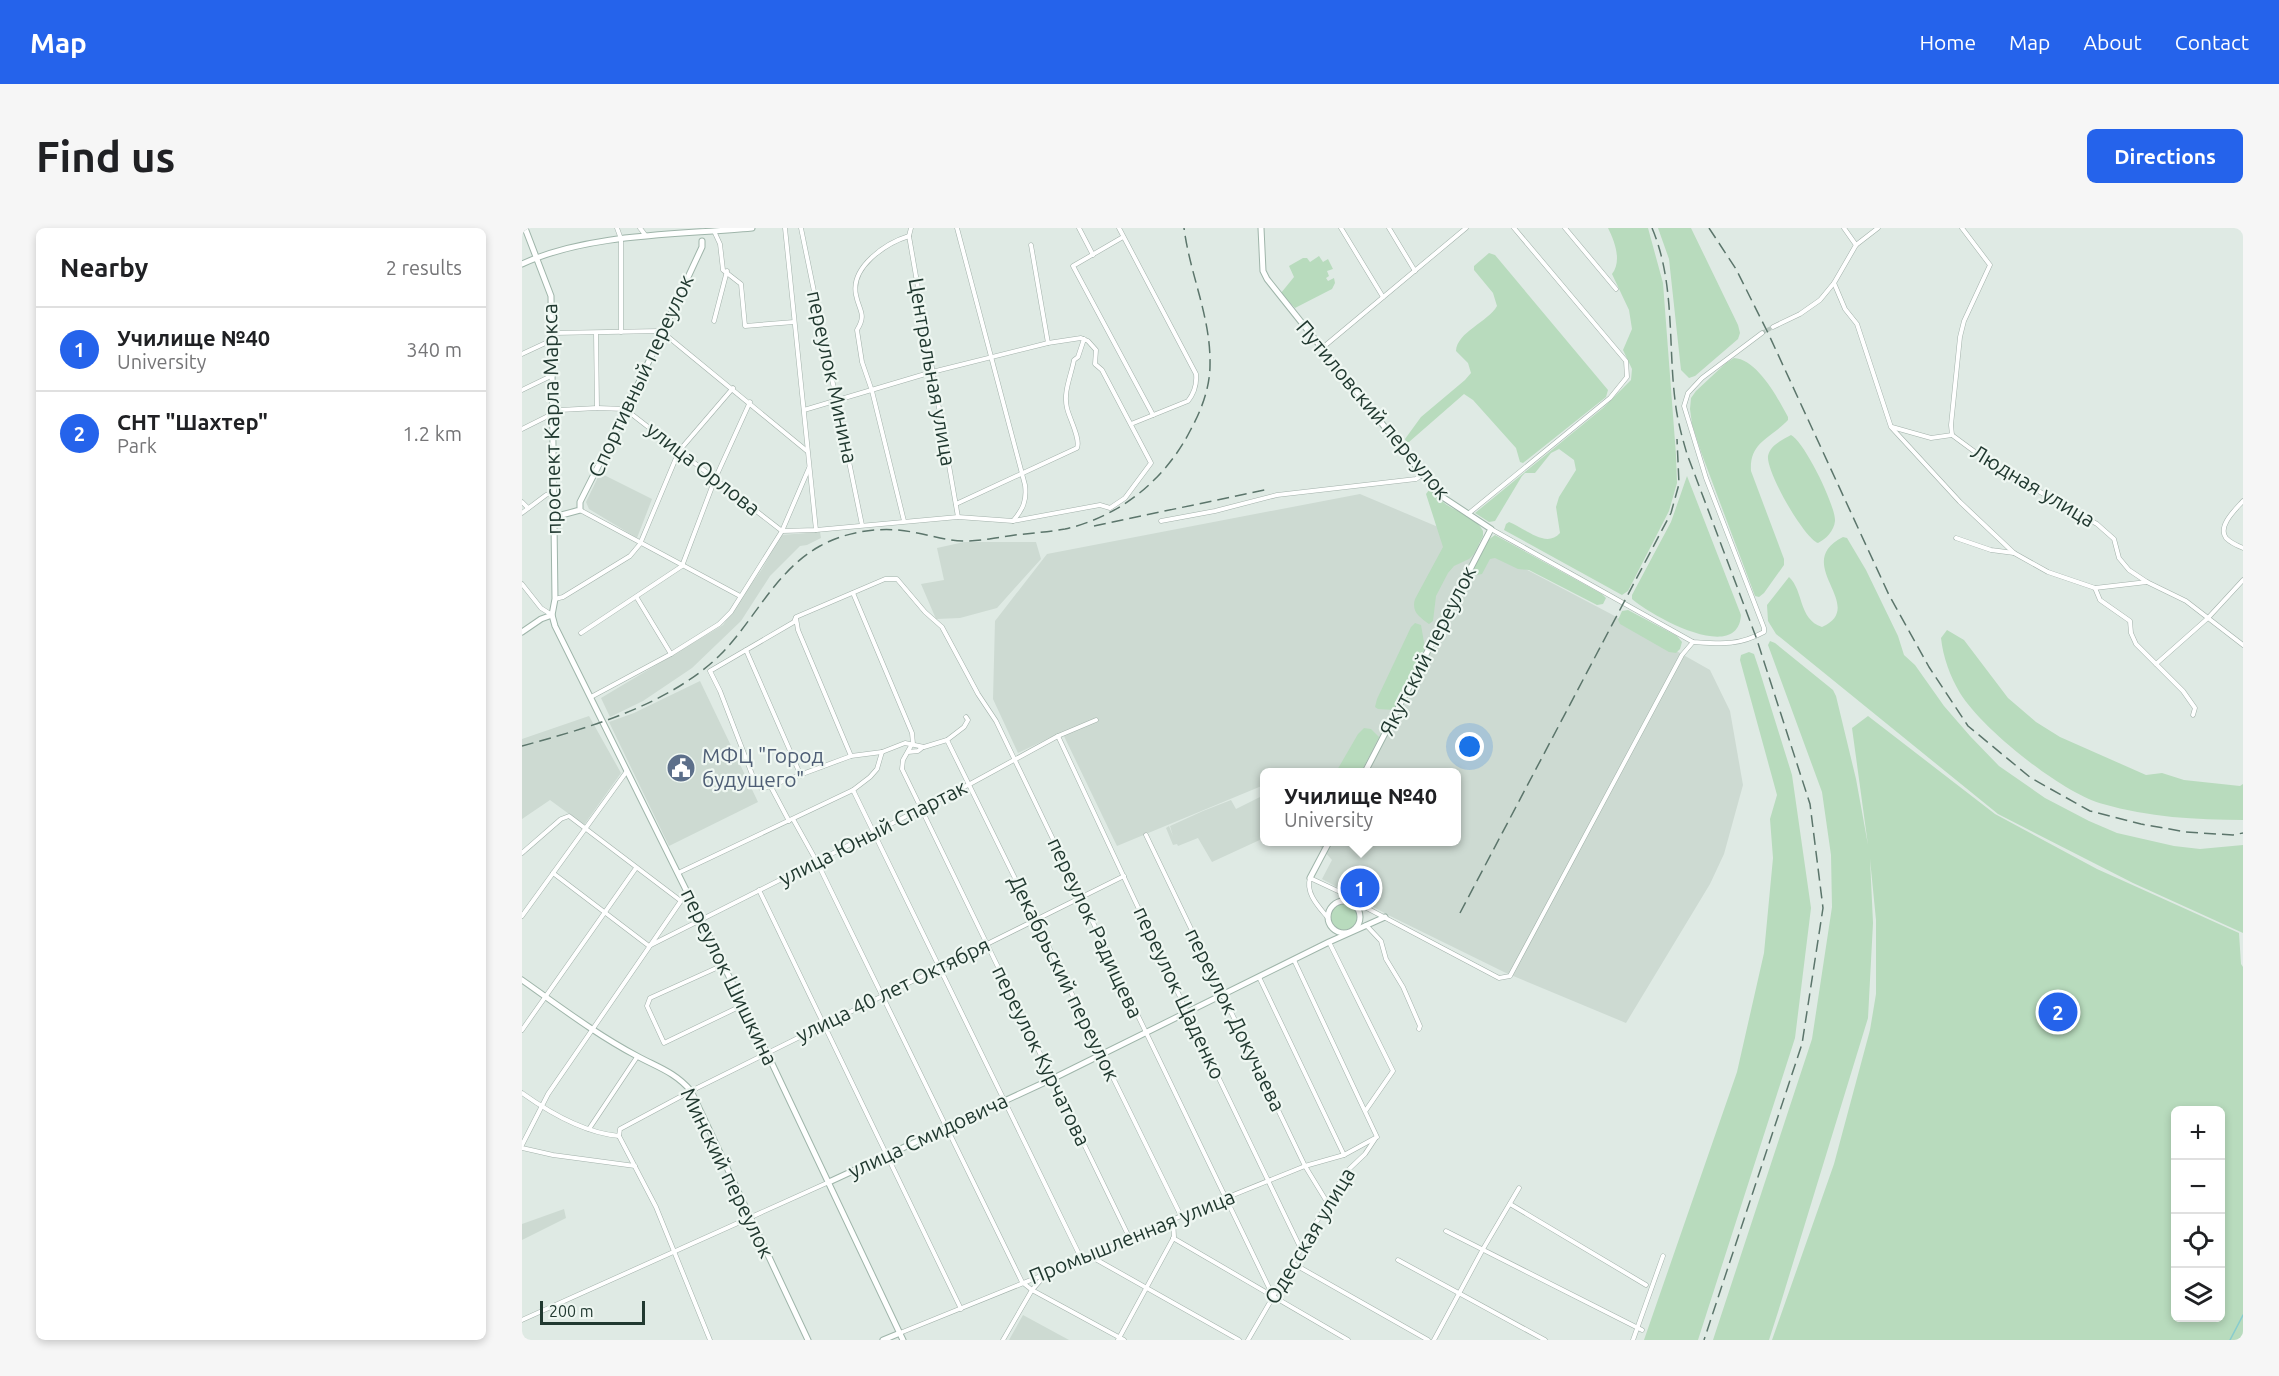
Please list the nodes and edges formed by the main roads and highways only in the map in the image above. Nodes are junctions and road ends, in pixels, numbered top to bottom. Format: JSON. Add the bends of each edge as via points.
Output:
{"nodes":[{"id":1,"x":525,"y":228,"type":"edge"},
{"id":2,"x":752,"y":228,"type":"edge"},
{"id":3,"x":1261,"y":228,"type":"edge"},
{"id":4,"x":698,"y":230,"type":"edge"},
{"id":5,"x":537,"y":257,"type":"junction"},
{"id":6,"x":522,"y":264,"type":"edge"},
{"id":7,"x":554,"y":517,"type":"junction"},
{"id":8,"x":1491,"y":529,"type":"joint"},
{"id":9,"x":552,"y":615,"type":"junction"},
{"id":10,"x":522,"y":632,"type":"edge"},
{"id":11,"x":1367,"y":768,"type":"edge"},
{"id":12,"x":1327,"y":846,"type":"edge"},
{"id":13,"x":1310,"y":878,"type":"road end"},
{"id":14,"x":1385,"y":917,"type":"road end"},
{"id":15,"x":1331,"y":926,"type":"junction"},
{"id":16,"x":1353,"y":931,"type":"junction"},
{"id":17,"x":1329,"y":942,"type":"junction"},
{"id":18,"x":522,"y":980,"type":"edge"},
{"id":19,"x":828,"y":1182,"type":"junction"},
{"id":20,"x":900,"y":1333,"type":"junction"},
{"id":21,"x":808,"y":1340,"type":"edge"},
{"id":22,"x":883,"y":1340,"type":"edge"},
{"id":23,"x":903,"y":1340,"type":"edge"}],
"edges":[{"from":1,"to":5,"type":"main road","name":"проспект Карла Маркса"},
{"from":2,"to":4,"type":"main road"},
{"from":3,"to":8,"type":"main road","name":"Путиловский переулок","via":[[1263,271],[1267,279],[1422,475],[1443,498]]},
{"from":4,"to":5,"type":"main road","via":[[621,239]]},
{"from":4,"to":7,"type":"main road","name":"Спортивный переулок","via":[[702,247],[580,502],[580,510]]},
{"from":5,"to":6,"type":"main road"},
{"from":5,"to":7,"type":"main road","name":"проспект Карла Маркса","via":[[551,296]]},
{"from":7,"to":9,"type":"main road","name":"проспект Карла Маркса"},
{"from":8,"to":11,"type":"main road","name":"Якутский переулок"},
{"from":9,"to":10,"type":"main road"},
{"from":9,"to":19,"type":"main road","name":"переулок Шишкина"},
{"from":12,"to":13,"type":"main road"},
{"from":14,"to":16,"type":"main road","name":"улица Смидовича"},
{"from":15,"to":16,"type":"main road","via":[[1341,932]]},
{"from":15,"to":16,"type":"main road","via":[[1328,918],[1335,904],[1342,900],[1352,902],[1361,917]]},
{"from":15,"to":17,"type":"main road"},
{"from":16,"to":17,"type":"main road","name":"улица Смидовича"},
{"from":17,"to":19,"type":"main road","name":"улица Смидовича","via":[[1052,1079]]},
{"from":18,"to":21,"type":"main road","name":"Минский переулок","via":[[637,1057],[681,1079]]},
{"from":19,"to":20,"type":"main road","name":"переулок Шишкина"},
{"from":20,"to":22,"type":"main road","name":"Промышленная улица"},
{"from":20,"to":23,"type":"main road","name":"переулок Шишкина"}]}
